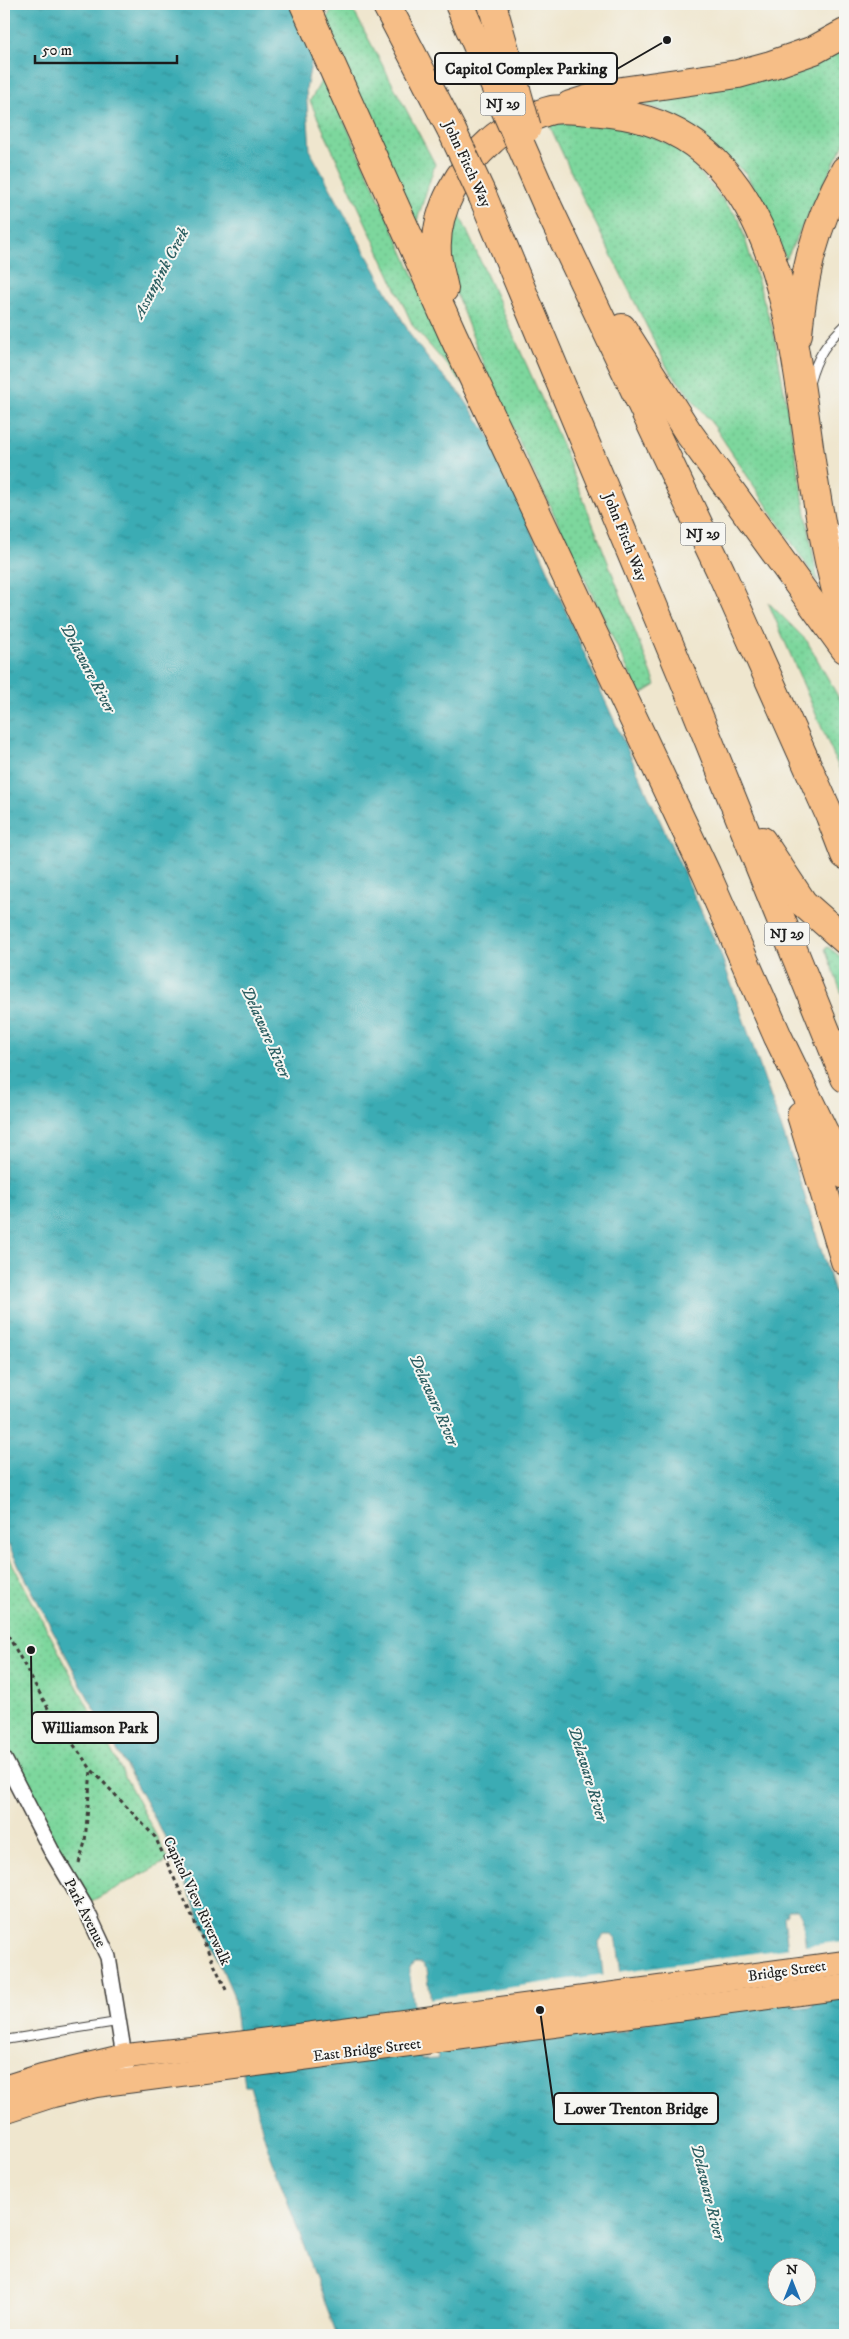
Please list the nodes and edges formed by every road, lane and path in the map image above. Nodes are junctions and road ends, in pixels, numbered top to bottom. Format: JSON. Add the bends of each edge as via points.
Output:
{"nodes":[{"id":1,"x":304,"y":4,"type":"edge"},
{"id":2,"x":459,"y":4,"type":"edge"},
{"id":3,"x":492,"y":4,"type":"edge"},
{"id":4,"x":390,"y":11,"type":"edge"},
{"id":5,"x":845,"y":33,"type":"edge"},
{"id":6,"x":552,"y":110,"type":"junction"},
{"id":7,"x":845,"y":170,"type":"edge"},
{"id":8,"x":551,"y":214,"type":"junction"},
{"id":9,"x":845,"y":325,"type":"edge"},
{"id":10,"x":453,"y":335,"type":"junction"},
{"id":11,"x":796,"y":350,"type":"junction"},
{"id":12,"x":803,"y":406,"type":"junction"},
{"id":13,"x":816,"y":494,"type":"junction"},
{"id":14,"x":845,"y":548,"type":"edge"},
{"id":15,"x":845,"y":625,"type":"edge"},
{"id":16,"x":845,"y":649,"type":"edge"},
{"id":17,"x":728,"y":790,"type":"junction"},
{"id":18,"x":844,"y":851,"type":"edge"},
{"id":19,"x":845,"y":940,"type":"edge"},
{"id":20,"x":778,"y":1036,"type":"junction"},
{"id":21,"x":845,"y":1078,"type":"edge"},
{"id":22,"x":845,"y":1175,"type":"edge"},
{"id":23,"x":845,"y":1261,"type":"edge"},
{"id":24,"x":4,"y":1628,"type":"edge"},
{"id":25,"x":10,"y":1640,"type":"junction"},
{"id":26,"x":4,"y":1642,"type":"edge"},
{"id":27,"x":4,"y":1759,"type":"edge"},
{"id":28,"x":91,"y":1769,"type":"junction"},
{"id":29,"x":72,"y":1886,"type":"junction"},
{"id":30,"x":845,"y":1963,"type":"edge"},
{"id":31,"x":729,"y":1979,"type":"joint"},
{"id":32,"x":845,"y":1988,"type":"edge"},
{"id":33,"x":227,"y":1992,"type":"dead end"},
{"id":34,"x":734,"y":2003,"type":"joint"},
{"id":35,"x":117,"y":2022,"type":"junction"},
{"id":36,"x":4,"y":2040,"type":"edge"},
{"id":37,"x":239,"y":2055,"type":"junction"},
{"id":38,"x":126,"y":2056,"type":"junction"},
{"id":39,"x":128,"y":2080,"type":"junction"},
{"id":40,"x":4,"y":2088,"type":"edge"},
{"id":41,"x":4,"y":2111,"type":"edge"}],
"edges":[{"from":1,"to":10,"type":"highway"},
{"from":2,"to":8,"type":"highway","number":"NJ 29","bridge":true},
{"from":3,"to":8,"type":"highway","bridge":true},
{"from":4,"to":17,"type":"highway","name":"John Fitch Way","number":"NJ 29","bridge":true,"via":[[483,197]]},
{"from":5,"to":6,"type":"highway","via":[[814,50],[772,66],[608,93]]},
{"from":6,"to":10,"type":"highway","via":[[500,132],[475,155],[450,189],[437,252]]},
{"from":6,"to":11,"type":"highway","via":[[619,114],[650,122],[697,146],[714,160],[740,190],[754,214],[773,265]]},
{"from":7,"to":11,"type":"highway","via":[[817,230],[809,258]]},
{"from":8,"to":16,"type":"highway","via":[[688,432]]},
{"from":8,"to":18,"type":"highway","number":"NJ 29","via":[[721,572]]},
{"from":9,"to":12,"type":"lane","via":[[827,341],[815,364]]},
{"from":10,"to":20,"type":"highway","via":[[702,864]]},
{"from":11,"to":12,"type":"highway"},
{"from":12,"to":13,"type":"highway"},
{"from":13,"to":14,"type":"lane"},
{"from":13,"to":15,"type":"highway"},
{"from":17,"to":19,"type":"highway","via":[[803,903]]},
{"from":17,"to":21,"type":"highway","name":"John Fitch Way","number":"NJ 29"},
{"from":20,"to":22,"type":"highway"},
{"from":20,"to":23,"type":"highway"},
{"from":24,"to":25,"type":"path","name":"Capitol View Riverwalk"},
{"from":25,"to":26,"type":"path"},
{"from":25,"to":28,"type":"path","name":"Capitol View Riverwalk","via":[[50,1712]]},
{"from":27,"to":29,"type":"street","name":"Park Avenue"},
{"from":28,"to":29,"type":"path","via":[[85,1842]]},
{"from":28,"to":33,"type":"path","name":"Capitol View Riverwalk","via":[[155,1837]]},
{"from":29,"to":35,"type":"street","name":"Park Avenue","via":[[108,1957]]},
{"from":30,"to":31,"type":"main road","name":"Bridge Street"},
{"from":31,"to":37,"type":"main road","name":"East Bridge Street"},
{"from":32,"to":34,"type":"main road","name":"Bridge Street"},
{"from":34,"to":37,"type":"main road","name":"East Bridge Street"},
{"from":35,"to":36,"type":"lane"},
{"from":35,"to":38,"type":"street","name":"Park Avenue"},
{"from":37,"to":38,"type":"main road","name":"East Bridge Street"},
{"from":37,"to":39,"type":"main road","name":"East Bridge Street"},
{"from":38,"to":39,"type":"street","name":"Park Avenue"},
{"from":38,"to":40,"type":"main road","name":"East Bridge Street"},
{"from":39,"to":41,"type":"main road","name":"East Bridge Street","via":[[53,2095]]}]}
